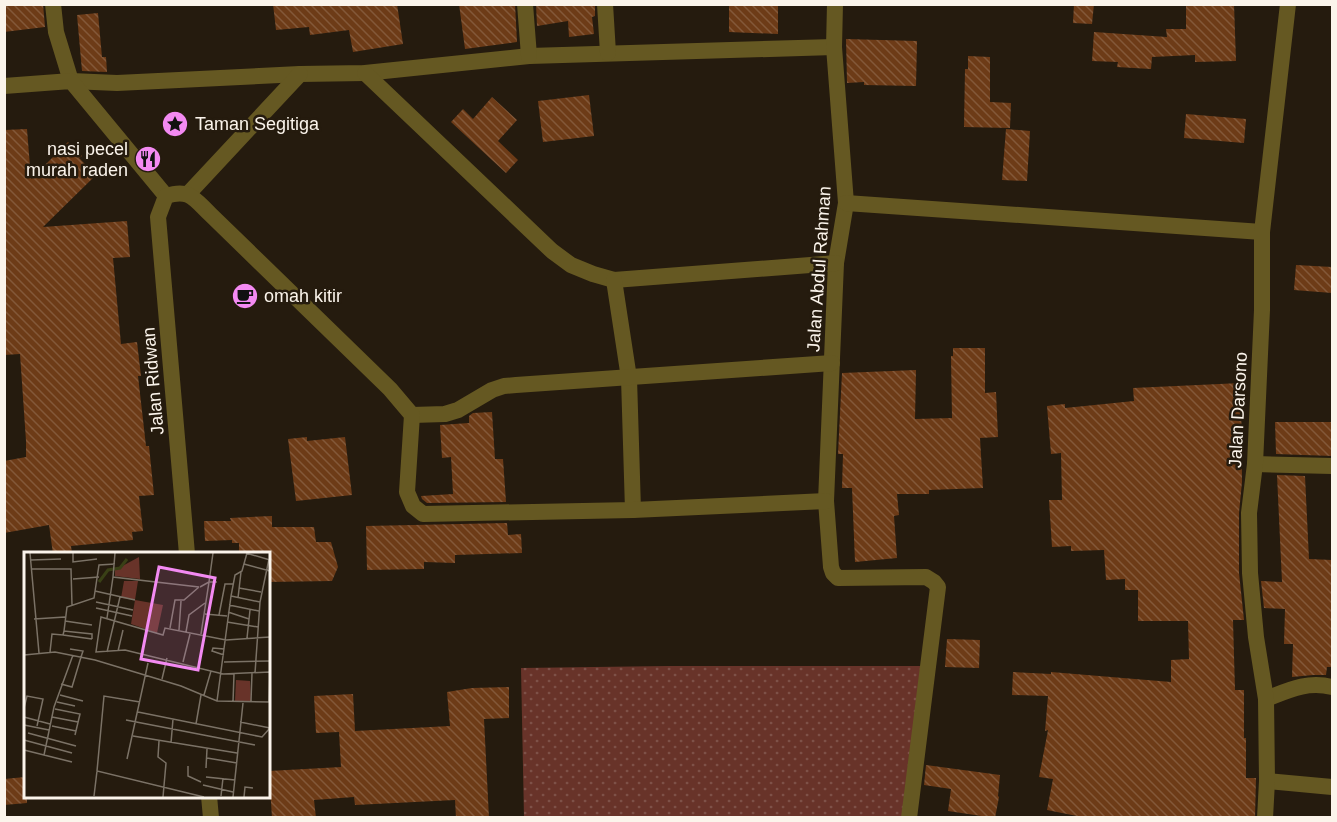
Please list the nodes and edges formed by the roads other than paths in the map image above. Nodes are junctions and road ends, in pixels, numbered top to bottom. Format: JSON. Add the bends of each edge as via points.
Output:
{"nodes":[{"id":1,"x":53,"y":4,"type":"edge"},
{"id":2,"x":525,"y":4,"type":"edge"},
{"id":3,"x":605,"y":4,"type":"edge"},
{"id":4,"x":835,"y":4,"type":"edge"},
{"id":5,"x":1288,"y":4,"type":"edge"},
{"id":6,"x":834,"y":47,"type":"junction"},
{"id":7,"x":608,"y":53,"type":"junction"},
{"id":8,"x":529,"y":56,"type":"junction"},
{"id":9,"x":365,"y":73,"type":"junction"},
{"id":10,"x":300,"y":74,"type":"junction"},
{"id":11,"x":71,"y":81,"type":"junction"},
{"id":12,"x":4,"y":86,"type":"edge"},
{"id":13,"x":188,"y":194,"type":"junction"},
{"id":14,"x":164,"y":200,"type":"junction"},
{"id":15,"x":846,"y":203,"type":"junction"},
{"id":16,"x":1262,"y":232,"type":"junction"},
{"id":17,"x":836,"y":263,"type":"junction"},
{"id":18,"x":614,"y":280,"type":"junction"},
{"id":19,"x":832,"y":363,"type":"junction"},
{"id":20,"x":629,"y":378,"type":"junction"},
{"id":21,"x":412,"y":415,"type":"junction"},
{"id":22,"x":1255,"y":464,"type":"junction"},
{"id":23,"x":1332,"y":466,"type":"edge"},
{"id":24,"x":826,"y":501,"type":"junction"},
{"id":25,"x":633,"y":510,"type":"junction"},
{"id":26,"x":187,"y":552,"type":"edge"},
{"id":27,"x":1332,"y":687,"type":"edge"},
{"id":28,"x":1266,"y":699,"type":"junction"},
{"id":29,"x":1267,"y":782,"type":"junction"},
{"id":30,"x":1332,"y":787,"type":"edge"},
{"id":31,"x":209,"y":798,"type":"edge"},
{"id":32,"x":211,"y":818,"type":"edge"},
{"id":33,"x":909,"y":818,"type":"edge"},
{"id":34,"x":1265,"y":818,"type":"edge"}],
"edges":[{"from":1,"to":11,"type":"street","via":[[56,32]]},
{"from":2,"to":8,"type":"street"},
{"from":3,"to":7,"type":"street"},
{"from":4,"to":6,"type":"street","name":"Jalan Abdul Rahman"},
{"from":5,"to":16,"type":"street","name":"Jalan Darsono"},
{"from":6,"to":7,"type":"street"},
{"from":6,"to":15,"type":"street","name":"Jalan Abdul Rahman"},
{"from":7,"to":8,"type":"street"},
{"from":8,"to":9,"type":"street"},
{"from":9,"to":10,"type":"street"},
{"from":9,"to":18,"type":"street","via":[[552,251],[571,265]]},
{"from":10,"to":11,"type":"street","via":[[117,83]]},
{"from":10,"to":13,"type":"street"},
{"from":11,"to":12,"type":"street"},
{"from":11,"to":14,"type":"street"},
{"from":13,"to":14,"type":"street","via":[[178,192]]},
{"from":13,"to":21,"type":"street","via":[[390,389]]},
{"from":14,"to":26,"type":"street","name":"Jalan Ridwan","via":[[158,217]]},
{"from":15,"to":16,"type":"street"},
{"from":15,"to":17,"type":"street","name":"Jalan Abdul Rahman"},
{"from":16,"to":22,"type":"street","name":"Jalan Darsono"},
{"from":17,"to":18,"type":"street"},
{"from":17,"to":19,"type":"street","name":"Jalan Abdul Rahman"},
{"from":18,"to":20,"type":"street"},
{"from":19,"to":20,"type":"street"},
{"from":19,"to":24,"type":"street","name":"Jalan Abdul Rahman"},
{"from":20,"to":21,"type":"street","via":[[504,386],[458,410]]},
{"from":20,"to":25,"type":"street"},
{"from":21,"to":25,"type":"street","via":[[407,492],[413,506],[423,514]]},
{"from":22,"to":23,"type":"street"},
{"from":22,"to":28,"type":"street","name":"Jalan Darsono","via":[[1249,513],[1250,573]]},
{"from":24,"to":25,"type":"street"},
{"from":24,"to":33,"type":"street","name":"Jalan Abdul Rahman","via":[[831,567],[838,578],[926,577],[938,587]]},
{"from":27,"to":28,"type":"street","via":[[1306,685]]},
{"from":28,"to":29,"type":"street","name":"Jalan Darsono"},
{"from":29,"to":30,"type":"street"},
{"from":29,"to":34,"type":"street","name":"Jalan Darsono"},
{"from":31,"to":32,"type":"street"}]}
